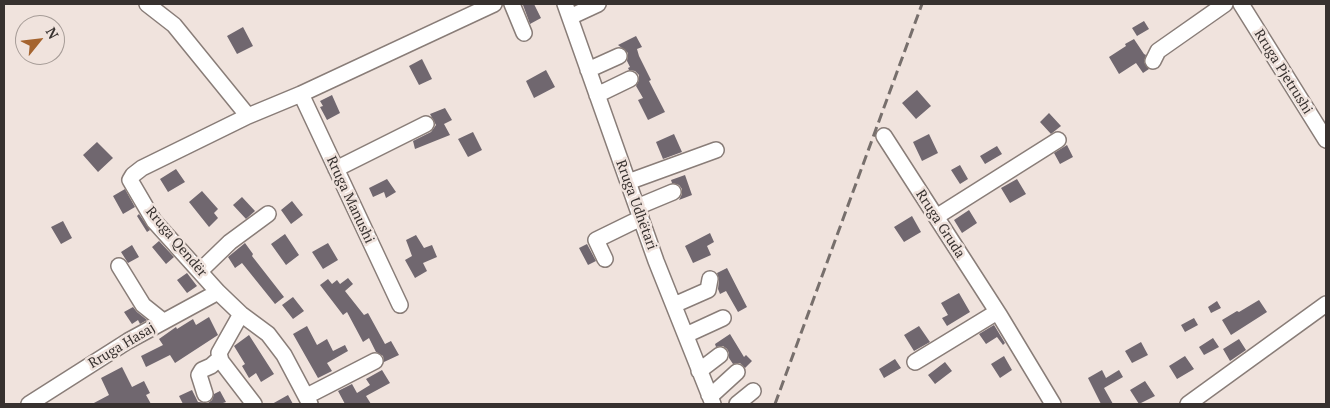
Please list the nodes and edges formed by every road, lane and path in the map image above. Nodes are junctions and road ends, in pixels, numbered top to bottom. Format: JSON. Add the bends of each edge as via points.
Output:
{"nodes":[{"id":1,"x":147,"y":4,"type":"edge"},
{"id":2,"x":494,"y":4,"type":"edge"},
{"id":3,"x":512,"y":4,"type":"edge"},
{"id":4,"x":598,"y":4,"type":"edge"},
{"id":5,"x":1226,"y":4,"type":"edge"},
{"id":6,"x":1241,"y":4,"type":"edge"},
{"id":7,"x":567,"y":10,"type":"edge"},
{"id":8,"x":524,"y":33,"type":"dead end"},
{"id":9,"x":620,"y":56,"type":"dead end"},
{"id":10,"x":1153,"y":62,"type":"dead end"},
{"id":11,"x":588,"y":70,"type":"junction"},
{"id":12,"x":630,"y":79,"type":"dead end"},
{"id":13,"x":301,"y":94,"type":"junction"},
{"id":14,"x":597,"y":95,"type":"junction"},
{"id":15,"x":248,"y":116,"type":"junction"},
{"id":16,"x":426,"y":124,"type":"dead end"},
{"id":17,"x":884,"y":136,"type":"dead end"},
{"id":18,"x":1058,"y":140,"type":"dead end"},
{"id":19,"x":1326,"y":140,"type":"edge"},
{"id":20,"x":716,"y":150,"type":"dead end"},
{"id":21,"x":336,"y":169,"type":"junction"},
{"id":22,"x":628,"y":182,"type":"junction"},
{"id":23,"x":673,"y":192,"type":"dead end"},
{"id":24,"x":639,"y":213,"type":"junction"},
{"id":25,"x":268,"y":214,"type":"dead end"},
{"id":26,"x":936,"y":217,"type":"junction"},
{"id":27,"x":604,"y":259,"type":"dead end"},
{"id":28,"x":119,"y":266,"type":"dead end"},
{"id":29,"x":200,"y":271,"type":"junction"},
{"id":30,"x":710,"y":279,"type":"dead end"},
{"id":31,"x":218,"y":292,"type":"junction"},
{"id":32,"x":1326,"y":304,"type":"edge"},
{"id":33,"x":400,"y":305,"type":"dead end"},
{"id":34,"x":674,"y":305,"type":"junction"},
{"id":35,"x":997,"y":312,"type":"junction"},
{"id":36,"x":241,"y":314,"type":"junction"},
{"id":37,"x":723,"y":318,"type":"dead end"},
{"id":38,"x":164,"y":321,"type":"junction"},
{"id":39,"x":686,"y":335,"type":"junction"},
{"id":40,"x":720,"y":355,"type":"dead end"},
{"id":41,"x":220,"y":358,"type":"junction"},
{"id":42,"x":375,"y":361,"type":"dead end"},
{"id":43,"x":915,"y":362,"type":"dead end"},
{"id":44,"x":699,"y":371,"type":"junction"},
{"id":45,"x":737,"y":372,"type":"dead end"},
{"id":46,"x":753,"y":391,"type":"dead end"},
{"id":47,"x":205,"y":394,"type":"dead end"},
{"id":48,"x":308,"y":400,"type":"edge"},
{"id":49,"x":711,"y":400,"type":"edge"},
{"id":50,"x":1195,"y":402,"type":"edge"},
{"id":51,"x":29,"y":404,"type":"edge"},
{"id":52,"x":254,"y":404,"type":"edge"},
{"id":53,"x":737,"y":404,"type":"edge"},
{"id":54,"x":1053,"y":404,"type":"edge"}],
"edges":[{"from":1,"to":15,"type":"street","via":[[174,25]]},
{"from":2,"to":13,"type":"street","name":"Rruga Qendër"},
{"from":3,"to":8,"type":"street"},
{"from":4,"to":7,"type":"street"},
{"from":5,"to":10,"type":"street","via":[[1158,51]]},
{"from":6,"to":19,"type":"street","name":"Rruga Pjetrushi"},
{"from":7,"to":11,"type":"street","name":"Rruga Udhëtari"},
{"from":9,"to":11,"type":"street"},
{"from":11,"to":14,"type":"street","name":"Rruga Udhëtari"},
{"from":12,"to":14,"type":"street"},
{"from":13,"to":15,"type":"street","name":"Rruga Qendër"},
{"from":13,"to":21,"type":"street","name":"Rruga Manushi"},
{"from":14,"to":22,"type":"street","name":"Rruga Udhëtari"},
{"from":15,"to":29,"type":"street","name":"Rruga Qendër","via":[[142,168],[130,180],[154,221]]},
{"from":16,"to":21,"type":"street"},
{"from":17,"to":26,"type":"street","name":"Rruga Gruda"},
{"from":18,"to":26,"type":"street"},
{"from":20,"to":22,"type":"street"},
{"from":21,"to":33,"type":"street","name":"Rruga Manushi"},
{"from":22,"to":24,"type":"street","name":"Rruga Udhëtari"},
{"from":23,"to":24,"type":"street"},
{"from":24,"to":27,"type":"street","via":[[596,240]]},
{"from":24,"to":34,"type":"street","name":"Rruga Udhëtari"},
{"from":25,"to":29,"type":"street","via":[[230,242]]},
{"from":26,"to":35,"type":"street","name":"Rruga Gruda"},
{"from":28,"to":38,"type":"street","via":[[143,305]]},
{"from":29,"to":31,"type":"street","name":"Rruga Qendër"},
{"from":30,"to":34,"type":"street","via":[[708,290]]},
{"from":31,"to":36,"type":"street","name":"Rruga Qendër"},
{"from":31,"to":38,"type":"street","name":"Rruga Hasaj"},
{"from":32,"to":50,"type":"street"},
{"from":34,"to":39,"type":"street","name":"Rruga Udhëtari"},
{"from":35,"to":43,"type":"street"},
{"from":35,"to":54,"type":"street","name":"Rruga Gruda"},
{"from":36,"to":41,"type":"street","via":[[221,347]]},
{"from":36,"to":48,"type":"street","name":"Rruga Qendër","via":[[268,334],[284,355]]},
{"from":37,"to":39,"type":"street"},
{"from":38,"to":51,"type":"street","name":"Rruga Hasaj"},
{"from":39,"to":44,"type":"street","name":"Rruga Udhëtari"},
{"from":40,"to":44,"type":"street"},
{"from":41,"to":47,"type":"street","via":[[202,370],[199,376]]},
{"from":41,"to":52,"type":"street"},
{"from":42,"to":48,"type":"street"},
{"from":44,"to":49,"type":"street","name":"Rruga Udhëtari"},
{"from":45,"to":49,"type":"street","via":[[714,393]]},
{"from":46,"to":53,"type":"street"}]}
